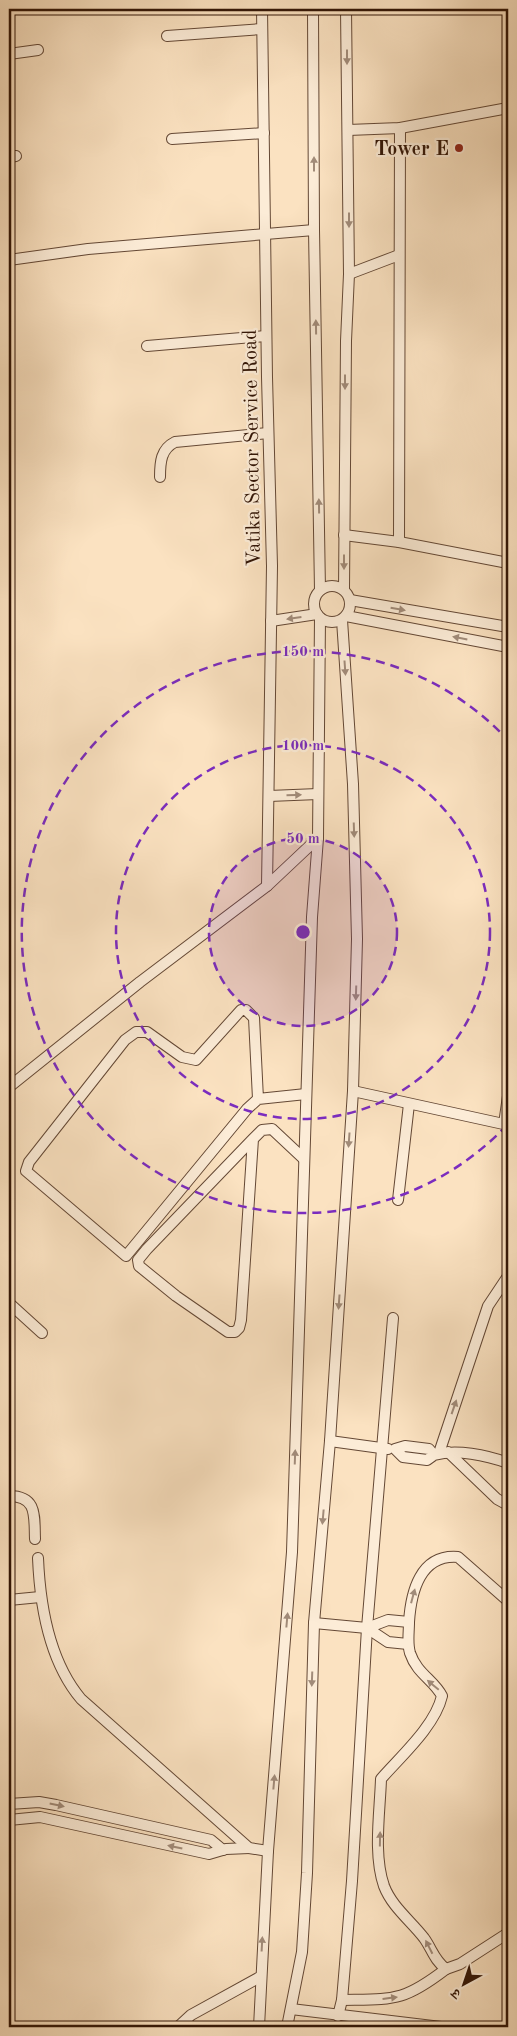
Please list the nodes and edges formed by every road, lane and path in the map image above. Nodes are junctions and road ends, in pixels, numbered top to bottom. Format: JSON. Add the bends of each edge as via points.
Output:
{"nodes":[{"id":1,"x":262,"y":9,"type":"edge"},
{"id":2,"x":313,"y":9,"type":"edge"},
{"id":3,"x":346,"y":9,"type":"edge"},
{"id":4,"x":262,"y":29,"type":"junction"},
{"id":5,"x":167,"y":36,"type":"dead end"},
{"id":6,"x":38,"y":50,"type":"dead end"},
{"id":7,"x":9,"y":54,"type":"edge"},
{"id":8,"x":508,"y":108,"type":"edge"},
{"id":9,"x":400,"y":128,"type":"junction"},
{"id":10,"x":348,"y":130,"type":"junction"},
{"id":11,"x":264,"y":133,"type":"junction"},
{"id":12,"x":172,"y":139,"type":"dead end"},
{"id":13,"x":314,"y":230,"type":"junction"},
{"id":14,"x":266,"y":234,"type":"junction"},
{"id":15,"x":399,"y":255,"type":"junction"},
{"id":16,"x":9,"y":260,"type":"edge"},
{"id":17,"x":349,"y":274,"type":"junction"},
{"id":18,"x":266,"y":336,"type":"junction"},
{"id":19,"x":147,"y":346,"type":"dead end"},
{"id":20,"x":268,"y":433,"type":"junction"},
{"id":21,"x":160,"y":477,"type":"dead end"},
{"id":22,"x":344,"y":535,"type":"junction"},
{"id":23,"x":399,"y":542,"type":"junction"},
{"id":24,"x":508,"y":563,"type":"edge"},
{"id":25,"x":320,"y":590,"type":"junction"},
{"id":26,"x":344,"y":590,"type":"junction"},
{"id":27,"x":350,"y":600,"type":"junction"},
{"id":28,"x":319,"y":616,"type":"junction"},
{"id":29,"x":344,"y":618,"type":"junction"},
{"id":30,"x":271,"y":621,"type":"junction"},
{"id":31,"x":508,"y":627,"type":"edge"},
{"id":32,"x":508,"y":647,"type":"edge"},
{"id":33,"x":318,"y":794,"type":"junction"},
{"id":34,"x":269,"y":796,"type":"junction"},
{"id":35,"x":318,"y":838,"type":"junction"},
{"id":36,"x":267,"y":886,"type":"junction"},
{"id":37,"x":9,"y":1087,"type":"edge"},
{"id":38,"x":353,"y":1092,"type":"junction"},
{"id":39,"x":306,"y":1094,"type":"junction"},
{"id":40,"x":508,"y":1096,"type":"edge"},
{"id":41,"x":258,"y":1099,"type":"junction"},
{"id":42,"x":409,"y":1104,"type":"junction"},
{"id":43,"x":506,"y":1124,"type":"edge"},
{"id":44,"x":253,"y":1140,"type":"junction"},
{"id":45,"x":304,"y":1159,"type":"junction"},
{"id":46,"x":398,"y":1200,"type":"dead end"},
{"id":47,"x":508,"y":1276,"type":"edge"},
{"id":48,"x":9,"y":1303,"type":"edge"},
{"id":49,"x":393,"y":1318,"type":"dead end"},
{"id":50,"x":42,"y":1333,"type":"dead end"},
{"id":51,"x":330,"y":1441,"type":"junction"},
{"id":52,"x":383,"y":1448,"type":"junction"},
{"id":53,"x":440,"y":1453,"type":"junction"},
{"id":54,"x":508,"y":1463,"type":"edge"},
{"id":55,"x":9,"y":1496,"type":"edge"},
{"id":56,"x":508,"y":1505,"type":"edge"},
{"id":57,"x":35,"y":1540,"type":"dead end"},
{"id":58,"x":38,"y":1558,"type":"dead end"},
{"id":59,"x":40,"y":1597,"type":"junction"},
{"id":60,"x":9,"y":1600,"type":"edge"},
{"id":61,"x":508,"y":1601,"type":"edge"},
{"id":62,"x":409,"y":1622,"type":"junction"},
{"id":63,"x":314,"y":1623,"type":"junction"},
{"id":64,"x":367,"y":1628,"type":"junction"},
{"id":65,"x":408,"y":1644,"type":"junction"},
{"id":66,"x":9,"y":1804,"type":"edge"},
{"id":67,"x":9,"y":1820,"type":"edge"},
{"id":68,"x":249,"y":1848,"type":"junction"},
{"id":69,"x":223,"y":1850,"type":"junction"},
{"id":70,"x":268,"y":1851,"type":"junction"},
{"id":71,"x":508,"y":1933,"type":"edge"},
{"id":72,"x":446,"y":1969,"type":"junction"},
{"id":73,"x":260,"y":1977,"type":"junction"},
{"id":74,"x":342,"y":2000,"type":"junction"},
{"id":75,"x":292,"y":2009,"type":"junction"},
{"id":76,"x":338,"y":2016,"type":"junction"},
{"id":77,"x":178,"y":2027,"type":"edge"},
{"id":78,"x":259,"y":2027,"type":"edge"},
{"id":79,"x":287,"y":2027,"type":"edge"},
{"id":80,"x":441,"y":2027,"type":"edge"}],
"edges":[{"from":1,"to":4,"type":"street","name":"Vatika Sector Service Road"},
{"from":13,"to":2,"type":"street","one_way":true},
{"from":3,"to":10,"type":"street","one_way":true},
{"from":4,"to":5,"type":"street"},
{"from":4,"to":11,"type":"street","name":"Vatika Sector Service Road"},
{"from":6,"to":7,"type":"street"},
{"from":8,"to":9,"type":"street"},
{"from":9,"to":10,"type":"street"},
{"from":9,"to":15,"type":"street"},
{"from":10,"to":17,"type":"street","one_way":true},
{"from":11,"to":12,"type":"street"},
{"from":11,"to":14,"type":"street","name":"Vatika Sector Service Road"},
{"from":13,"to":14,"type":"street"},
{"from":25,"to":13,"type":"street","one_way":true},
{"from":14,"to":16,"type":"street","via":[[88,249]]},
{"from":14,"to":18,"type":"street","name":"Vatika Sector Service Road"},
{"from":15,"to":17,"type":"street"},
{"from":15,"to":23,"type":"street"},
{"from":17,"to":22,"type":"street","one_way":true},
{"from":18,"to":19,"type":"street"},
{"from":18,"to":20,"type":"street","name":"Vatika Sector Service Road"},
{"from":20,"to":21,"type":"street","via":[[175,442],[169,445],[162,457]]},
{"from":20,"to":30,"type":"street","name":"Vatika Sector Service Road"},
{"from":22,"to":23,"type":"street"},
{"from":22,"to":26,"type":"street","one_way":true},
{"from":23,"to":24,"type":"street"},
{"from":25,"to":26,"type":"street","via":[[332,586]]},
{"from":25,"to":28,"type":"street","via":[[315,599]]},
{"from":26,"to":27,"type":"street"},
{"from":27,"to":29,"type":"street"},
{"from":27,"to":31,"type":"street","one_way":true},
{"from":28,"to":29,"type":"street","via":[[331,622]]},
{"from":28,"to":30,"type":"street","one_way":true},
{"from":28,"to":33,"type":"street"},
{"from":32,"to":29,"type":"street","one_way":true},
{"from":29,"to":38,"type":"street","one_way":true,"via":[[357,939]]},
{"from":30,"to":34,"type":"street","name":"Vatika Sector Service Road"},
{"from":34,"to":33,"type":"street","one_way":true},
{"from":33,"to":35,"type":"street"},
{"from":34,"to":36,"type":"street","name":"Vatika Sector Service Road"},
{"from":35,"to":36,"type":"street"},
{"from":35,"to":39,"type":"street"},
{"from":36,"to":37,"type":"street"},
{"from":38,"to":42,"type":"street"},
{"from":38,"to":51,"type":"street","one_way":true},
{"from":39,"to":41,"type":"street"},
{"from":39,"to":45,"type":"street"},
{"from":40,"to":43,"type":"street"},
{"from":41,"to":41,"type":"street","via":[[254,1018],[246,1010],[240,1010],[196,1060],[182,1057],[147,1032],[136,1032],[125,1040],[28,1162],[26,1171],[126,1256]]},
{"from":42,"to":43,"type":"street"},
{"from":42,"to":46,"type":"street"},
{"from":44,"to":44,"type":"street","via":[[138,1260],[139,1266],[176,1296],[228,1332],[235,1332],[241,1320]]},
{"from":44,"to":45,"type":"street","via":[[262,1130],[272,1129]]},
{"from":70,"to":45,"type":"street","one_way":true,"via":[[292,1552]]},
{"from":53,"to":47,"type":"street","one_way":true,"via":[[488,1306]]},
{"from":48,"to":50,"type":"street"},
{"from":49,"to":52,"type":"street"},
{"from":51,"to":52,"type":"street"},
{"from":51,"to":63,"type":"street","one_way":true},
{"from":52,"to":53,"type":"street","via":[[405,1446]]},
{"from":52,"to":64,"type":"street"},
{"from":53,"to":54,"type":"street","via":[[475,1455]]},
{"from":53,"to":56,"type":"street"},
{"from":55,"to":57,"type":"street","via":[[22,1497],[29,1502],[34,1517]]},
{"from":58,"to":59,"type":"street"},
{"from":59,"to":60,"type":"street"},
{"from":59,"to":68,"type":"street","via":[[60,1667],[81,1699]]},
{"from":62,"to":61,"type":"street","one_way":true,"via":[[411,1599],[417,1583],[437,1560],[447,1556],[458,1557]]},
{"from":62,"to":64,"type":"street","via":[[388,1620]]},
{"from":62,"to":65,"type":"street"},
{"from":63,"to":64,"type":"street"},
{"from":63,"to":75,"type":"street","one_way":true,"via":[[307,1873],[302,1952]]},
{"from":64,"to":65,"type":"street","via":[[388,1642]]},
{"from":64,"to":74,"type":"street"},
{"from":72,"to":65,"type":"street","one_way":true,"via":[[436,1961],[424,1938],[395,1904],[385,1887],[379,1863],[380,1779],[439,1710],[442,1696],[420,1672]]},
{"from":66,"to":69,"type":"street","one_way":true,"via":[[39,1802],[56,1805],[211,1840]]},
{"from":69,"to":67,"type":"street","one_way":true,"via":[[209,1854],[40,1817]]},
{"from":68,"to":69,"type":"street"},
{"from":68,"to":70,"type":"street"},
{"from":73,"to":70,"type":"street","one_way":true},
{"from":71,"to":72,"type":"street","via":[[460,1964]]},
{"from":74,"to":72,"type":"street","one_way":true,"via":[[394,1999],[413,1993]]},
{"from":73,"to":77,"type":"street","via":[[191,2015]]},
{"from":73,"to":78,"type":"street"},
{"from":74,"to":76,"type":"street"},
{"from":75,"to":76,"type":"street"},
{"from":75,"to":79,"type":"street"},
{"from":76,"to":80,"type":"street"}]}
